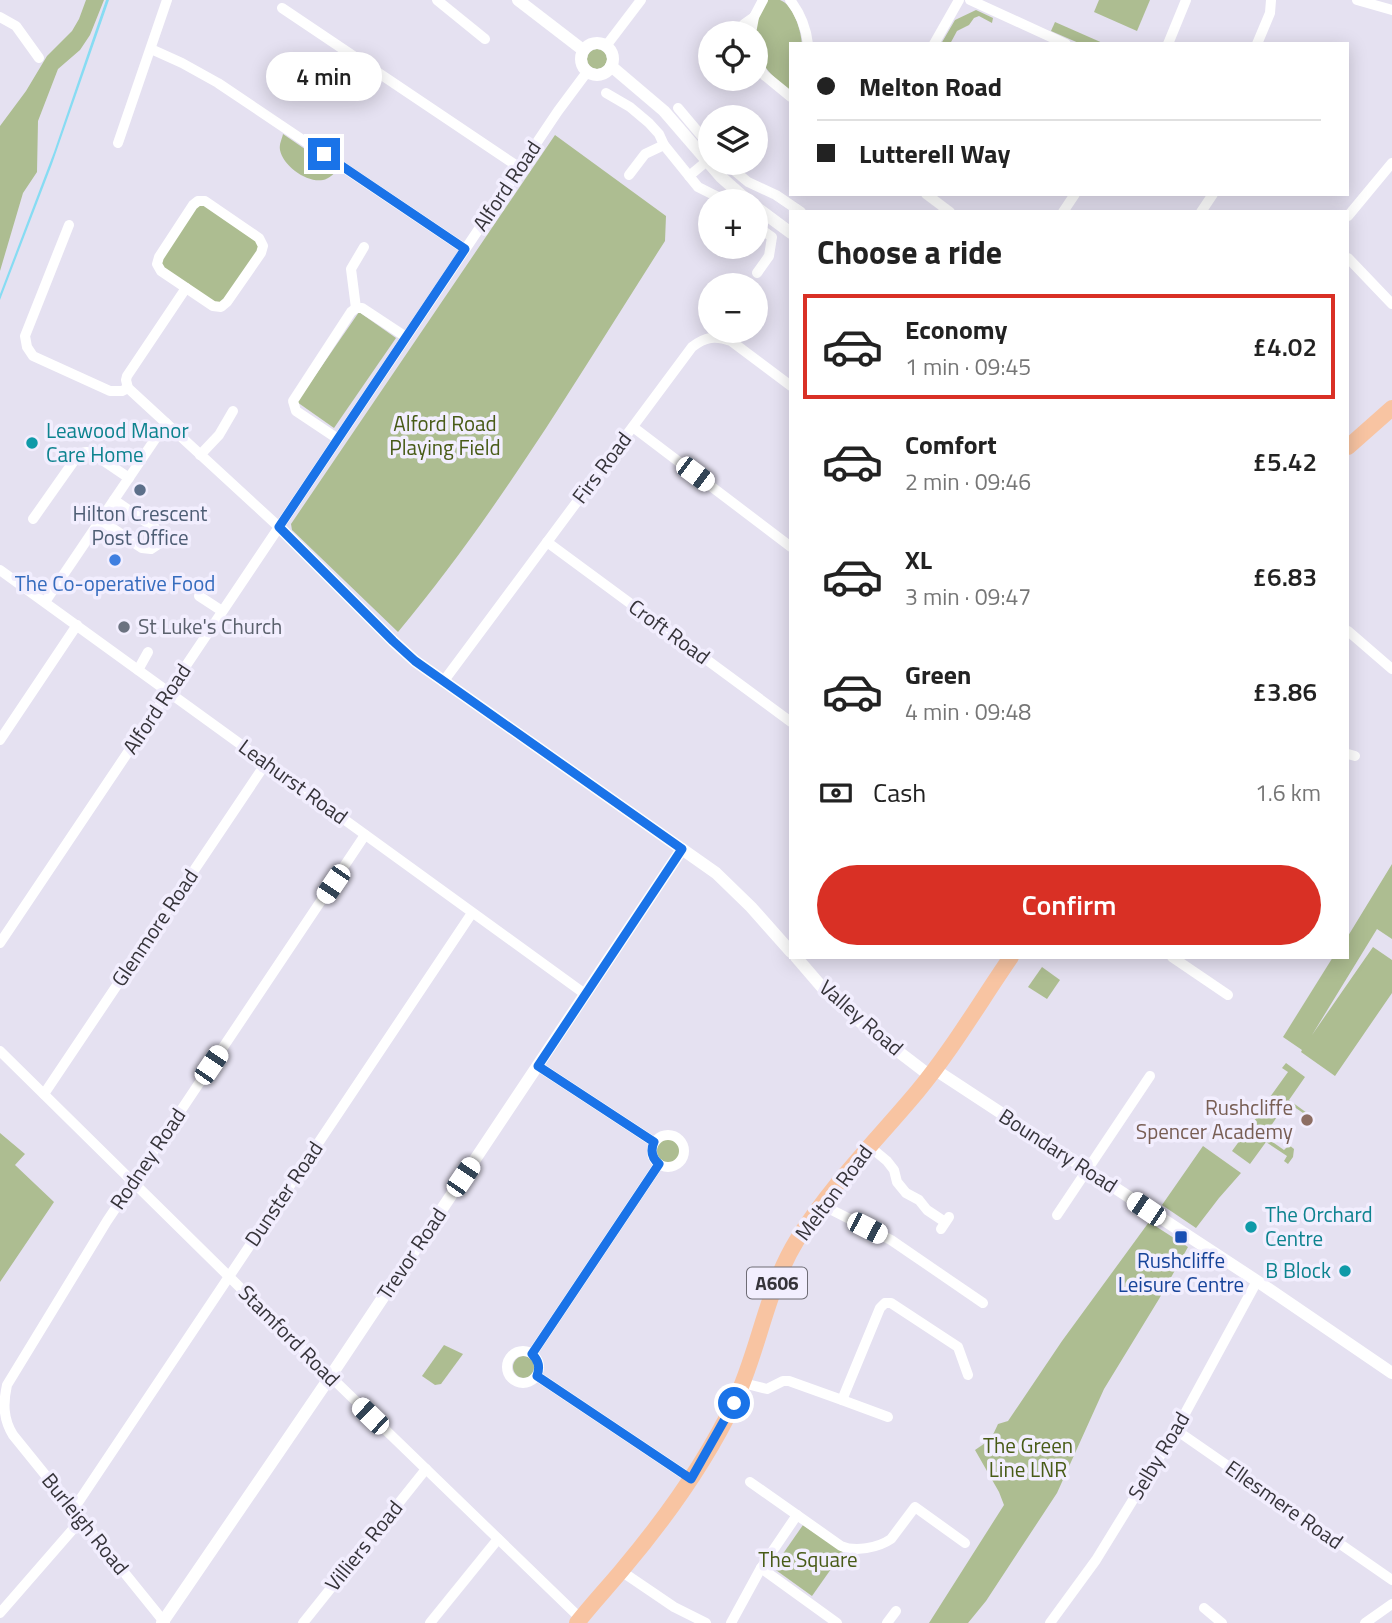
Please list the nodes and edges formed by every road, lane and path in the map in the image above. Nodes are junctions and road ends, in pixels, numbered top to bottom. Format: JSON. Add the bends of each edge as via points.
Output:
{"nodes":[{"id":1,"x":167,"y":0,"type":"edge"},
{"id":2,"x":437,"y":0,"type":"edge"},
{"id":3,"x":518,"y":0,"type":"edge"},
{"id":4,"x":641,"y":0,"type":"edge"},
{"id":5,"x":763,"y":0,"type":"edge"},
{"id":6,"x":790,"y":0,"type":"edge"},
{"id":7,"x":959,"y":0,"type":"edge"},
{"id":8,"x":970,"y":0,"type":"edge"},
{"id":9,"x":1186,"y":0,"type":"edge"},
{"id":10,"x":1271,"y":0,"type":"edge"},
{"id":11,"x":1357,"y":0,"type":"edge"},
{"id":12,"x":1371,"y":2,"type":"edge"},
{"id":13,"x":282,"y":8,"type":"dead end"},
{"id":14,"x":1392,"y":10,"type":"edge"},
{"id":15,"x":0,"y":17,"type":"edge"},
{"id":16,"x":754,"y":17,"type":"junction"},
{"id":17,"x":747,"y":21,"type":"edge"},
{"id":18,"x":753,"y":21,"type":"edge"},
{"id":19,"x":485,"y":39,"type":"dead end"},
{"id":20,"x":808,"y":42,"type":"edge"},
{"id":21,"x":935,"y":42,"type":"edge"},
{"id":22,"x":1062,"y":42,"type":"edge"},
{"id":23,"x":1169,"y":42,"type":"edge"},
{"id":24,"x":1258,"y":42,"type":"edge"},
{"id":25,"x":606,"y":46,"type":"junction"},
{"id":26,"x":150,"y":49,"type":"junction"},
{"id":27,"x":583,"y":50,"type":"junction"},
{"id":28,"x":39,"y":58,"type":"dead end"},
{"id":29,"x":611,"y":66,"type":"junction"},
{"id":30,"x":587,"y":72,"type":"junction"},
{"id":31,"x":768,"y":80,"type":"edge"},
{"id":32,"x":606,"y":93,"type":"dead end"},
{"id":33,"x":789,"y":96,"type":"edge"},
{"id":34,"x":678,"y":108,"type":"dead end"},
{"id":35,"x":698,"y":132,"type":"edge"},
{"id":36,"x":118,"y":143,"type":"dead end"},
{"id":37,"x":664,"y":145,"type":"junction"},
{"id":38,"x":698,"y":151,"type":"edge"},
{"id":39,"x":1392,"y":163,"type":"edge"},
{"id":40,"x":520,"y":168,"type":"junction"},
{"id":41,"x":698,"y":168,"type":"edge"},
{"id":42,"x":629,"y":175,"type":"dead end"},
{"id":43,"x":719,"y":175,"type":"edge"},
{"id":44,"x":740,"y":175,"type":"edge"},
{"id":45,"x":689,"y":176,"type":"junction"},
{"id":46,"x":702,"y":189,"type":"edge"},
{"id":47,"x":734,"y":189,"type":"edge"},
{"id":48,"x":929,"y":196,"type":"edge"},
{"id":49,"x":798,"y":210,"type":"edge"},
{"id":50,"x":947,"y":210,"type":"edge"},
{"id":51,"x":1349,"y":215,"type":"edge"},
{"id":52,"x":768,"y":216,"type":"edge"},
{"id":53,"x":69,"y":225,"type":"dead end"},
{"id":54,"x":789,"y":232,"type":"edge"},
{"id":55,"x":768,"y":234,"type":"edge"},
{"id":56,"x":364,"y":247,"type":"dead end"},
{"id":57,"x":465,"y":249,"type":"junction"},
{"id":58,"x":768,"y":256,"type":"edge"},
{"id":59,"x":766,"y":259,"type":"edge"},
{"id":60,"x":1349,"y":259,"type":"edge"},
{"id":61,"x":757,"y":273,"type":"dead end"},
{"id":62,"x":186,"y":288,"type":"junction"},
{"id":63,"x":1392,"y":304,"type":"edge"},
{"id":64,"x":356,"y":308,"type":"junction"},
{"id":65,"x":406,"y":337,"type":"junction"},
{"id":66,"x":789,"y":384,"type":"edge"},
{"id":67,"x":128,"y":388,"type":"junction"},
{"id":68,"x":1392,"y":408,"type":"edge"},
{"id":69,"x":233,"y":411,"type":"dead end"},
{"id":70,"x":166,"y":423,"type":"junction"},
{"id":71,"x":633,"y":427,"type":"junction"},
{"id":72,"x":338,"y":439,"type":"junction"},
{"id":73,"x":1349,"y":446,"type":"edge"},
{"id":74,"x":200,"y":455,"type":"junction"},
{"id":75,"x":129,"y":478,"type":"junction"},
{"id":76,"x":114,"y":500,"type":"junction"},
{"id":77,"x":33,"y":519,"type":"dead end"},
{"id":78,"x":100,"y":520,"type":"junction"},
{"id":79,"x":279,"y":527,"type":"junction"},
{"id":80,"x":547,"y":542,"type":"junction"},
{"id":81,"x":789,"y":545,"type":"edge"},
{"id":82,"x":0,"y":570,"type":"edge"},
{"id":83,"x":199,"y":596,"type":"dead end"},
{"id":84,"x":45,"y":602,"type":"junction"},
{"id":85,"x":222,"y":611,"type":"junction"},
{"id":86,"x":77,"y":625,"type":"junction"},
{"id":87,"x":1349,"y":632,"type":"edge"},
{"id":88,"x":148,"y":652,"type":"dead end"},
{"id":89,"x":1392,"y":669,"type":"edge"},
{"id":90,"x":138,"y":670,"type":"junction"},
{"id":91,"x":443,"y":682,"type":"junction"},
{"id":92,"x":168,"y":692,"type":"junction"},
{"id":93,"x":789,"y":721,"type":"edge"},
{"id":94,"x":0,"y":740,"type":"edge"},
{"id":95,"x":266,"y":763,"type":"junction"},
{"id":96,"x":366,"y":835,"type":"junction"},
{"id":97,"x":682,"y":849,"type":"junction"},
{"id":98,"x":472,"y":913,"type":"junction"},
{"id":99,"x":0,"y":943,"type":"edge"},
{"id":100,"x":789,"y":950,"type":"edge"},
{"id":101,"x":798,"y":959,"type":"edge"},
{"id":102,"x":1010,"y":959,"type":"edge"},
{"id":103,"x":1174,"y":959,"type":"edge"},
{"id":104,"x":585,"y":995,"type":"junction"},
{"id":105,"x":1228,"y":995,"type":"dead end"},
{"id":106,"x":0,"y":1051,"type":"edge"},
{"id":107,"x":538,"y":1066,"type":"junction"},
{"id":108,"x":932,"y":1072,"type":"junction"},
{"id":109,"x":1150,"y":1076,"type":"dead end"},
{"id":110,"x":44,"y":1094,"type":"junction"},
{"id":111,"x":654,"y":1142,"type":"junction"},
{"id":112,"x":869,"y":1146,"type":"junction"},
{"id":113,"x":659,"y":1164,"type":"junction"},
{"id":114,"x":1088,"y":1170,"type":"junction"},
{"id":115,"x":133,"y":1182,"type":"junction"},
{"id":116,"x":820,"y":1204,"type":"junction"},
{"id":117,"x":1057,"y":1215,"type":"dead end"},
{"id":118,"x":945,"y":1223,"type":"dead end"},
{"id":119,"x":229,"y":1277,"type":"junction"},
{"id":120,"x":1257,"y":1281,"type":"junction"},
{"id":121,"x":983,"y":1303,"type":"dead end"},
{"id":122,"x":532,"y":1354,"type":"junction"},
{"id":123,"x":1392,"y":1373,"type":"edge"},
{"id":124,"x":968,"y":1375,"type":"dead end"},
{"id":125,"x":537,"y":1376,"type":"junction"},
{"id":126,"x":330,"y":1377,"type":"junction"},
{"id":127,"x":743,"y":1382,"type":"junction"},
{"id":128,"x":842,"y":1400,"type":"junction"},
{"id":129,"x":2,"y":1401,"type":"edge"},
{"id":130,"x":888,"y":1417,"type":"dead end"},
{"id":131,"x":3,"y":1428,"type":"edge"},
{"id":132,"x":1176,"y":1430,"type":"junction"},
{"id":133,"x":426,"y":1469,"type":"junction"},
{"id":134,"x":691,"y":1479,"type":"junction"},
{"id":135,"x":750,"y":1482,"type":"dead end"},
{"id":136,"x":73,"y":1510,"type":"junction"},
{"id":137,"x":797,"y":1515,"type":"junction"},
{"id":138,"x":81,"y":1520,"type":"junction"},
{"id":139,"x":498,"y":1539,"type":"junction"},
{"id":140,"x":965,"y":1543,"type":"dead end"},
{"id":141,"x":761,"y":1568,"type":"junction"},
{"id":142,"x":621,"y":1571,"type":"junction"},
{"id":143,"x":1392,"y":1580,"type":"edge"},
{"id":144,"x":1392,"y":1604,"type":"edge"},
{"id":145,"x":1204,"y":1608,"type":"dead end"},
{"id":146,"x":896,"y":1611,"type":"dead end"},
{"id":147,"x":0,"y":1613,"type":"edge"},
{"id":148,"x":579,"y":1621,"type":"edge"},
{"id":149,"x":163,"y":1622,"type":"edge"},
{"id":150,"x":303,"y":1623,"type":"edge"},
{"id":151,"x":429,"y":1623,"type":"edge"},
{"id":152,"x":706,"y":1623,"type":"edge"},
{"id":153,"x":731,"y":1623,"type":"edge"},
{"id":154,"x":837,"y":1623,"type":"edge"},
{"id":155,"x":887,"y":1623,"type":"edge"},
{"id":156,"x":1050,"y":1623,"type":"edge"},
{"id":157,"x":1222,"y":1623,"type":"edge"},
{"id":158,"x":1365,"y":1623,"type":"edge"}],
"edges":[{"from":1,"to":26,"type":"street"},
{"from":2,"to":19,"type":"street"},
{"from":3,"to":27,"type":"street"},
{"from":4,"to":25,"type":"street"},
{"from":5,"to":16,"type":"street"},
{"from":6,"to":20,"type":"street"},
{"from":7,"to":21,"type":"street"},
{"from":8,"to":22,"type":"street"},
{"from":9,"to":23,"type":"street"},
{"from":10,"to":24,"type":"street"},
{"from":11,"to":12,"type":"street"},
{"from":12,"to":14,"type":"street"},
{"from":13,"to":40,"type":"street"},
{"from":15,"to":28,"type":"street","via":[[16,26]]},
{"from":16,"to":17,"type":"street"},
{"from":16,"to":18,"type":"street"},
{"from":25,"to":27,"type":"street","via":[[594,43]]},
{"from":25,"to":29,"type":"street","via":[[612,55]]},
{"from":26,"to":36,"type":"street"},
{"from":26,"to":57,"type":"street","via":[[218,83]]},
{"from":27,"to":30,"type":"street","via":[[580,57]]},
{"from":29,"to":30,"type":"street","via":[[600,75]]},
{"from":29,"to":38,"type":"street","via":[[664,111]]},
{"from":30,"to":40,"type":"street","name":"Alford Road"},
{"from":31,"to":33,"type":"street"},
{"from":32,"to":37,"type":"street","via":[[649,123]]},
{"from":34,"to":35,"type":"street"},
{"from":37,"to":42,"type":"street","via":[[645,154]]},
{"from":37,"to":45,"type":"street"},
{"from":39,"to":51,"type":"street"},
{"from":40,"to":57,"type":"street","name":"Alford Road"},
{"from":41,"to":45,"type":"street"},
{"from":43,"to":47,"type":"street"},
{"from":44,"to":49,"type":"street"},
{"from":45,"to":46,"type":"street"},
{"from":48,"to":50,"type":"street"},
{"from":52,"to":54,"type":"street"},
{"from":53,"to":67,"type":"street","via":[[25,336],[27,347],[33,356],[110,391]]},
{"from":55,"to":58,"type":"street","via":[[772,237]]},
{"from":56,"to":64,"type":"street","via":[[351,269]]},
{"from":57,"to":65,"type":"street","name":"Alford Road"},
{"from":59,"to":61,"type":"street"},
{"from":60,"to":63,"type":"street"},
{"from":62,"to":62,"type":"street","via":[[157,264],[193,205],[205,201],[259,238],[263,246],[220,307]]},
{"from":62,"to":67,"type":"street","via":[[127,376]]},
{"from":64,"to":65,"type":"street"},
{"from":64,"to":72,"type":"street","via":[[293,401],[296,411]]},
{"from":65,"to":72,"type":"street","name":"Alford Road"},
{"from":66,"to":71,"type":"street","name":"Firs Road","via":[[731,341],[710,337],[692,347]]},
{"from":67,"to":70,"type":"street"},
{"from":68,"to":73,"type":"main road"},
{"from":69,"to":74,"type":"street"},
{"from":70,"to":74,"type":"street"},
{"from":70,"to":75,"type":"street"},
{"from":71,"to":80,"type":"street","name":"Firs Road"},
{"from":71,"to":81,"type":"street"},
{"from":72,"to":79,"type":"street","name":"Alford Road"},
{"from":74,"to":79,"type":"street"},
{"from":75,"to":76,"type":"street"},
{"from":75,"to":77,"type":"street","via":[[92,453],[81,453]]},
{"from":76,"to":78,"type":"street"},
{"from":76,"to":78,"type":"street","via":[[155,528],[157,545],[142,548]]},
{"from":78,"to":84,"type":"street"},
{"from":79,"to":85,"type":"street","name":"Alford Road"},
{"from":79,"to":91,"type":"street","via":[[393,641]]},
{"from":80,"to":91,"type":"street","name":"Firs Road"},
{"from":80,"to":93,"type":"street","name":"Croft Road"},
{"from":82,"to":84,"type":"street","name":"Leahurst Road"},
{"from":83,"to":85,"type":"street"},
{"from":84,"to":86,"type":"street","name":"Leahurst Road"},
{"from":85,"to":92,"type":"street","name":"Alford Road"},
{"from":86,"to":90,"type":"street","name":"Leahurst Road"},
{"from":86,"to":94,"type":"street"},
{"from":87,"to":89,"type":"street"},
{"from":88,"to":90,"type":"street"},
{"from":90,"to":92,"type":"street","name":"Leahurst Road"},
{"from":91,"to":97,"type":"street"},
{"from":92,"to":95,"type":"street","name":"Leahurst Road"},
{"from":92,"to":99,"type":"street","name":"Alford Road"},
{"from":95,"to":96,"type":"street","name":"Leahurst Road"},
{"from":95,"to":110,"type":"street","name":"Glenmore Road"},
{"from":96,"to":98,"type":"street","name":"Leahurst Road"},
{"from":96,"to":115,"type":"street","name":"Rodney Road"},
{"from":97,"to":100,"type":"street","via":[[724,880]]},
{"from":97,"to":104,"type":"street","name":"Trevor Road"},
{"from":98,"to":104,"type":"street","name":"Leahurst Road"},
{"from":98,"to":119,"type":"street","name":"Dunster Road"},
{"from":101,"to":108,"type":"street","name":"Valley Road","via":[[865,1026]]},
{"from":102,"to":108,"type":"main road","name":"Melton Road","number":"A606"},
{"from":103,"to":105,"type":"street"},
{"from":104,"to":107,"type":"street","name":"Trevor Road"},
{"from":106,"to":110,"type":"street","name":"Stamford Road"},
{"from":107,"to":111,"type":"street"},
{"from":107,"to":126,"type":"street","name":"Trevor Road"},
{"from":108,"to":112,"type":"main road","name":"Melton Road","number":"A606"},
{"from":108,"to":114,"type":"street","name":"Boundary Road"},
{"from":109,"to":114,"type":"street"},
{"from":110,"to":115,"type":"street","name":"Stamford Road"},
{"from":111,"to":113,"type":"street","via":[[652,1152]]},
{"from":111,"to":113,"type":"street","via":[[672,1135],[684,1150],[674,1166]]},
{"from":112,"to":116,"type":"main road","name":"Melton Road","number":"A606"},
{"from":112,"to":118,"type":"street","via":[[887,1161],[906,1193]]},
{"from":113,"to":122,"type":"street"},
{"from":114,"to":117,"type":"street"},
{"from":114,"to":120,"type":"street","name":"Boundary Road"},
{"from":115,"to":119,"type":"street","name":"Stamford Road"},
{"from":115,"to":129,"type":"street","name":"Rodney Road","via":[[7,1385]]},
{"from":116,"to":121,"type":"street","via":[[891,1240]]},
{"from":116,"to":127,"type":"main road","name":"Melton Road","number":"A606","via":[[782,1269]]},
{"from":119,"to":126,"type":"street","name":"Stamford Road"},
{"from":119,"to":136,"type":"street","name":"Dunster Road"},
{"from":120,"to":123,"type":"street","name":"Boundary Road"},
{"from":120,"to":132,"type":"street","name":"Selby Road"},
{"from":122,"to":125,"type":"street","via":[[539,1366]]},
{"from":122,"to":125,"type":"street","via":[[513,1355],[508,1373],[524,1383]]},
{"from":124,"to":128,"type":"street","via":[[958,1347],[885,1303]]},
{"from":125,"to":134,"type":"street"},
{"from":126,"to":133,"type":"street","name":"Stamford Road"},
{"from":126,"to":149,"type":"street","name":"Trevor Road"},
{"from":127,"to":128,"type":"street","via":[[767,1389],[789,1381]]},
{"from":127,"to":134,"type":"main road","name":"Melton Road","number":"A606"},
{"from":128,"to":130,"type":"street"},
{"from":129,"to":131,"type":"street","name":"Rodney Road"},
{"from":131,"to":136,"type":"street","name":"Burleigh Road","via":[[13,1434]]},
{"from":132,"to":143,"type":"street","name":"Ellesmere Road"},
{"from":132,"to":156,"type":"street","name":"Selby Road","via":[[1097,1560]]},
{"from":133,"to":139,"type":"street","name":"Stamford Road"},
{"from":133,"to":150,"type":"street","name":"Villiers Road"},
{"from":134,"to":142,"type":"main road","name":"Melton Road","number":"A606"},
{"from":135,"to":137,"type":"street"},
{"from":136,"to":138,"type":"street","name":"Burleigh Road"},
{"from":137,"to":140,"type":"street","via":[[854,1549],[891,1539],[915,1507]]},
{"from":137,"to":141,"type":"street"},
{"from":138,"to":147,"type":"street"},
{"from":138,"to":149,"type":"street","name":"Burleigh Road"},
{"from":139,"to":148,"type":"street","name":"Stamford Road"},
{"from":139,"to":151,"type":"street"},
{"from":141,"to":153,"type":"street"},
{"from":141,"to":154,"type":"street"},
{"from":142,"to":148,"type":"main road","name":"Melton Road","number":"A606"},
{"from":142,"to":152,"type":"street"},
{"from":144,"to":158,"type":"street"},
{"from":145,"to":157,"type":"street"},
{"from":146,"to":155,"type":"street"}]}
